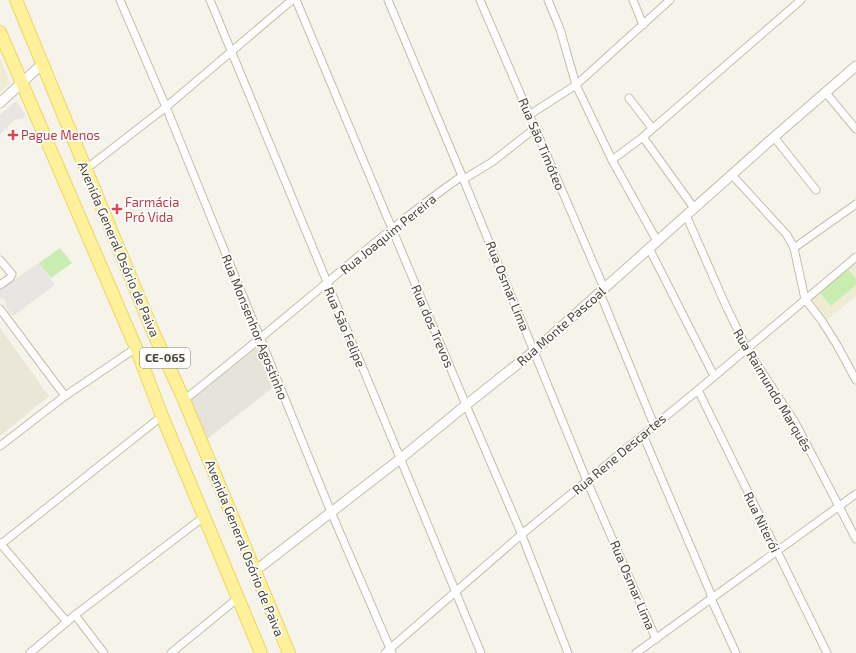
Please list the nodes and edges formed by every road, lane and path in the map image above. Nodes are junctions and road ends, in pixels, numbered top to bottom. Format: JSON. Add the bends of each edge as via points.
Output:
{"nodes":[{"id":1,"x":16,"y":0,"type":"edge"},
{"id":2,"x":120,"y":0,"type":"edge"},
{"id":3,"x":210,"y":0,"type":"edge"},
{"id":4,"x":292,"y":0,"type":"edge"},
{"id":5,"x":296,"y":0,"type":"edge"},
{"id":6,"x":388,"y":0,"type":"edge"},
{"id":7,"x":480,"y":0,"type":"edge"},
{"id":8,"x":548,"y":0,"type":"edge"},
{"id":9,"x":633,"y":0,"type":"edge"},
{"id":10,"x":670,"y":0,"type":"edge"},
{"id":11,"x":801,"y":0,"type":"edge"},
{"id":12,"x":643,"y":25,"type":"junction"},
{"id":13,"x":0,"y":32,"type":"edge"},
{"id":14,"x":232,"y":52,"type":"junction"},
{"id":15,"x":42,"y":64,"type":"junction"},
{"id":16,"x":856,"y":66,"type":"edge"},
{"id":17,"x":22,"y":83,"type":"junction"},
{"id":18,"x":576,"y":85,"type":"junction"},
{"id":19,"x":826,"y":93,"type":"junction"},
{"id":20,"x":629,"y":98,"type":"dead end"},
{"id":21,"x":0,"y":103,"type":"edge"},
{"id":22,"x":166,"y":107,"type":"junction"},
{"id":23,"x":529,"y":115,"type":"junction"},
{"id":24,"x":652,"y":128,"type":"junction"},
{"id":25,"x":534,"y":129,"type":"junction"},
{"id":26,"x":856,"y":129,"type":"edge"},
{"id":27,"x":774,"y":136,"type":"junction"},
{"id":28,"x":643,"y":137,"type":"junction"},
{"id":29,"x":612,"y":160,"type":"junction"},
{"id":30,"x":86,"y":169,"type":"junction"},
{"id":31,"x":732,"y":175,"type":"junction"},
{"id":32,"x":463,"y":178,"type":"junction"},
{"id":33,"x":816,"y":190,"type":"dead end"},
{"id":34,"x":856,"y":204,"type":"edge"},
{"id":35,"x":694,"y":208,"type":"junction"},
{"id":36,"x":686,"y":215,"type":"junction"},
{"id":37,"x":392,"y":228,"type":"junction"},
{"id":38,"x":657,"y":241,"type":"junction"},
{"id":39,"x":649,"y":248,"type":"junction"},
{"id":40,"x":794,"y":248,"type":"junction"},
{"id":41,"x":856,"y":257,"type":"edge"},
{"id":42,"x":0,"y":260,"type":"edge"},
{"id":43,"x":327,"y":283,"type":"junction"},
{"id":44,"x":0,"y":285,"type":"edge"},
{"id":45,"x":602,"y":291,"type":"junction"},
{"id":46,"x":806,"y":299,"type":"junction"},
{"id":47,"x":0,"y":308,"type":"edge"},
{"id":48,"x":260,"y":339,"type":"junction"},
{"id":49,"x":136,"y":348,"type":"junction"},
{"id":50,"x":747,"y":349,"type":"junction"},
{"id":51,"x":534,"y":351,"type":"junction"},
{"id":52,"x":714,"y":376,"type":"junction"},
{"id":53,"x":856,"y":380,"type":"edge"},
{"id":54,"x":698,"y":390,"type":"junction"},
{"id":55,"x":65,"y":396,"type":"junction"},
{"id":56,"x":184,"y":400,"type":"junction"},
{"id":57,"x":466,"y":405,"type":"junction"},
{"id":58,"x":162,"y":416,"type":"junction"},
{"id":59,"x":654,"y":425,"type":"junction"},
{"id":60,"x":643,"y":435,"type":"junction"},
{"id":61,"x":0,"y":446,"type":"edge"},
{"id":62,"x":400,"y":459,"type":"junction"},
{"id":63,"x":588,"y":481,"type":"junction"},
{"id":64,"x":856,"y":494,"type":"edge"},
{"id":65,"x":839,"y":506,"type":"junction"},
{"id":66,"x":331,"y":512,"type":"junction"},
{"id":67,"x":205,"y":516,"type":"junction"},
{"id":68,"x":522,"y":534,"type":"junction"},
{"id":69,"x":856,"y":540,"type":"edge"},
{"id":70,"x":0,"y":544,"type":"edge"},
{"id":71,"x":776,"y":551,"type":"junction"},
{"id":72,"x":255,"y":571,"type":"junction"},
{"id":73,"x":455,"y":591,"type":"junction"},
{"id":74,"x":238,"y":598,"type":"junction"},
{"id":75,"x":711,"y":598,"type":"junction"},
{"id":76,"x":76,"y":615,"type":"junction"},
{"id":77,"x":67,"y":622,"type":"junction"},
{"id":78,"x":656,"y":639,"type":"junction"},
{"id":79,"x":647,"y":645,"type":"junction"},
{"id":80,"x":389,"y":651,"type":"edge"},
{"id":81,"x":30,"y":653,"type":"edge"},
{"id":82,"x":104,"y":653,"type":"edge"},
{"id":83,"x":171,"y":653,"type":"edge"},
{"id":84,"x":261,"y":653,"type":"edge"},
{"id":85,"x":289,"y":653,"type":"edge"},
{"id":86,"x":481,"y":653,"type":"edge"},
{"id":87,"x":568,"y":653,"type":"edge"},
{"id":88,"x":636,"y":653,"type":"edge"},
{"id":89,"x":651,"y":653,"type":"edge"},
{"id":90,"x":736,"y":653,"type":"edge"},
{"id":91,"x":827,"y":653,"type":"edge"}],
"edges":[{"from":1,"to":15,"type":"main road","name":"Avenida General Osório de Paiva","number":"CE-065"},
{"from":2,"to":22,"type":"street","name":"Rua Monsenhor Agostinho"},
{"from":3,"to":14,"type":"street","name":"Rua São Felipe"},
{"from":4,"to":14,"type":"street"},
{"from":5,"to":37,"type":"street","name":"Rua dos Trevos"},
{"from":6,"to":32,"type":"street","name":"Rua Osmar Lima"},
{"from":7,"to":23,"type":"street","name":"Rua São Timóteo"},
{"from":8,"to":18,"type":"street","via":[[560,29]]},
{"from":9,"to":12,"type":"street"},
{"from":10,"to":12,"type":"street"},
{"from":11,"to":24,"type":"street"},
{"from":12,"to":18,"type":"street"},
{"from":13,"to":17,"type":"main road","name":"Avenida General Osório de Paiva","number":"CE-065"},
{"from":14,"to":22,"type":"street"},
{"from":14,"to":43,"type":"street","name":"Rua São Felipe"},
{"from":15,"to":17,"type":"street"},
{"from":15,"to":30,"type":"main road","name":"Avenida General Osório de Paiva","number":"CE-065"},
{"from":16,"to":19,"type":"street","name":"Rua Monte Pascoal"},
{"from":17,"to":21,"type":"street"},
{"from":17,"to":49,"type":"main road","name":"Avenida General Osório de Paiva","number":"CE-065"},
{"from":18,"to":23,"type":"street"},
{"from":18,"to":29,"type":"street"},
{"from":19,"to":26,"type":"street"},
{"from":19,"to":27,"type":"street","name":"Rua Monte Pascoal"},
{"from":20,"to":24,"type":"street"},
{"from":22,"to":30,"type":"street"},
{"from":22,"to":48,"type":"street","name":"Rua Monsenhor Agostinho"},
{"from":23,"to":25,"type":"street","name":"Rua São Timóteo"},
{"from":24,"to":28,"type":"street"},
{"from":25,"to":32,"type":"street","name":"Rua Joaquim Pereira","via":[[492,162]]},
{"from":25,"to":45,"type":"street","name":"Rua São Timóteo"},
{"from":27,"to":31,"type":"street","name":"Rua Monte Pascoal"},
{"from":27,"to":33,"type":"street"},
{"from":28,"to":29,"type":"street"},
{"from":28,"to":35,"type":"street"},
{"from":29,"to":38,"type":"street"},
{"from":30,"to":56,"type":"main road","name":"Avenida General Osório de Paiva","number":"CE-065"},
{"from":31,"to":35,"type":"street","name":"Rua Monte Pascoal"},
{"from":31,"to":40,"type":"street","via":[[787,235]]},
{"from":32,"to":37,"type":"street","name":"Rua Joaquim Pereira","via":[[428,200]]},
{"from":32,"to":51,"type":"street","name":"Rua Osmar Lima"},
{"from":34,"to":40,"type":"street"},
{"from":35,"to":36,"type":"street","name":"Rua Monte Pascoal"},
{"from":36,"to":38,"type":"street","name":"Rua Monte Pascoal"},
{"from":36,"to":50,"type":"street","name":"Rua Raimundo Marquês"},
{"from":37,"to":43,"type":"street","name":"Rua Joaquim Pereira"},
{"from":37,"to":57,"type":"street","name":"Rua dos Trevos"},
{"from":38,"to":39,"type":"street","name":"Rua Monte Pascoal"},
{"from":39,"to":45,"type":"street","name":"Rua Monte Pascoal"},
{"from":39,"to":52,"type":"street"},
{"from":40,"to":46,"type":"street"},
{"from":41,"to":46,"type":"street","name":"Rua Rene Descartes"},
{"from":42,"to":44,"type":"street","via":[[12,274]]},
{"from":43,"to":48,"type":"street","name":"Rua Joaquim Pereira"},
{"from":43,"to":62,"type":"street","name":"Rua São Felipe"},
{"from":45,"to":51,"type":"street","name":"Rua Monte Pascoal"},
{"from":45,"to":59,"type":"street","name":"Rua São Timóteo"},
{"from":46,"to":50,"type":"street","name":"Rua Rene Descartes"},
{"from":46,"to":53,"type":"street"},
{"from":47,"to":55,"type":"street"},
{"from":48,"to":56,"type":"street","name":"Rua Joaquim Pereira"},
{"from":48,"to":66,"type":"street","name":"Rua Monsenhor Agostinho"},
{"from":49,"to":55,"type":"street"},
{"from":49,"to":58,"type":"main road","name":"Avenida General Osório de Paiva","number":"CE-065"},
{"from":50,"to":52,"type":"street","name":"Rua Rene Descartes"},
{"from":50,"to":65,"type":"street","name":"Rua Raimundo Marquês","via":[[796,424]]},
{"from":51,"to":57,"type":"street","name":"Rua Monte Pascoal"},
{"from":51,"to":63,"type":"street","name":"Rua Osmar Lima"},
{"from":52,"to":54,"type":"street","name":"Rua Rene Descartes"},
{"from":54,"to":59,"type":"street","name":"Rua Rene Descartes"},
{"from":54,"to":71,"type":"street","name":"Rua Niterói"},
{"from":55,"to":61,"type":"street"},
{"from":56,"to":72,"type":"main road","name":"Avenida General Osório de Paiva","number":"CE-065"},
{"from":57,"to":62,"type":"street","name":"Rua Monte Pascoal"},
{"from":57,"to":68,"type":"street","name":"Rua dos Trevos"},
{"from":58,"to":67,"type":"main road","name":"Avenida General Osório de Paiva","number":"CE-065"},
{"from":58,"to":70,"type":"street"},
{"from":59,"to":60,"type":"street","name":"Rua Rene Descartes"},
{"from":60,"to":63,"type":"street","name":"Rua Rene Descartes"},
{"from":60,"to":75,"type":"street"},
{"from":62,"to":66,"type":"street","name":"Rua Monte Pascoal"},
{"from":62,"to":73,"type":"street","name":"Rua São Felipe"},
{"from":63,"to":68,"type":"street","name":"Rua Rene Descartes"},
{"from":63,"to":78,"type":"street","name":"Rua Osmar Lima"},
{"from":64,"to":65,"type":"street"},
{"from":65,"to":69,"type":"street","name":"Rua Raimundo Marquês"},
{"from":65,"to":71,"type":"street"},
{"from":66,"to":72,"type":"street","name":"Rua Monte Pascoal"},
{"from":66,"to":80,"type":"street","name":"Rua Monsenhor Agostinho"},
{"from":67,"to":74,"type":"main road","name":"Avenida General Osório de Paiva","number":"CE-065"},
{"from":67,"to":76,"type":"street"},
{"from":68,"to":73,"type":"street","name":"Rua Rene Descartes"},
{"from":68,"to":87,"type":"street","name":"Rua dos Trevos"},
{"from":70,"to":77,"type":"street"},
{"from":71,"to":75,"type":"street"},
{"from":71,"to":91,"type":"street","name":"Rua Niterói"},
{"from":72,"to":85,"type":"main road","name":"Avenida General Osório de Paiva","number":"CE-065"},
{"from":73,"to":80,"type":"street","name":"Rua Rene Descartes"},
{"from":73,"to":86,"type":"street","name":"Rua São Felipe"},
{"from":74,"to":83,"type":"street"},
{"from":74,"to":84,"type":"main road","name":"Avenida General Osório de Paiva","number":"CE-065"},
{"from":75,"to":78,"type":"street"},
{"from":75,"to":90,"type":"street"},
{"from":76,"to":77,"type":"street"},
{"from":76,"to":82,"type":"street"},
{"from":77,"to":81,"type":"street"},
{"from":78,"to":79,"type":"street"},
{"from":79,"to":88,"type":"street"},
{"from":79,"to":89,"type":"street","name":"Rua Osmar Lima"}]}
